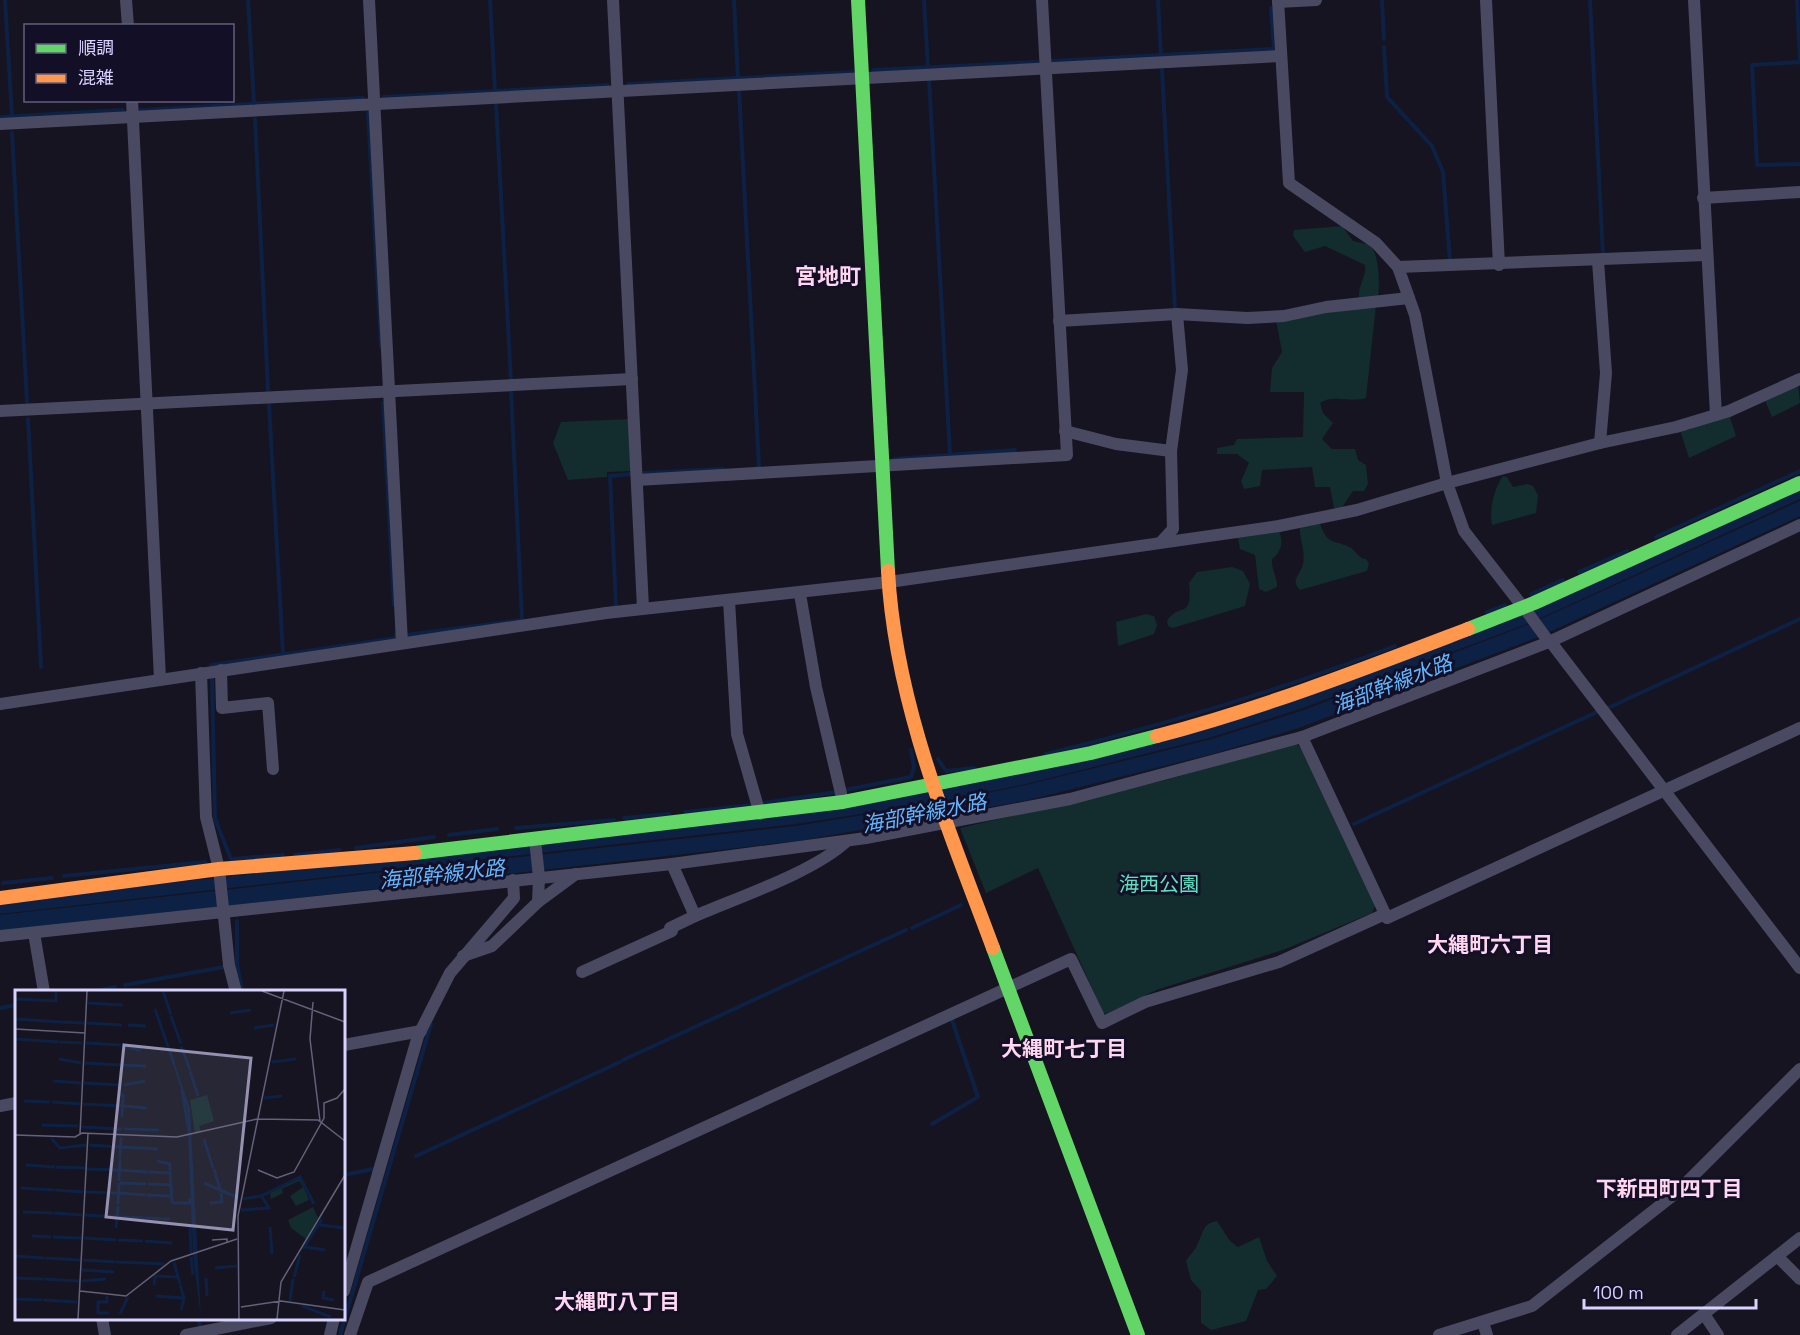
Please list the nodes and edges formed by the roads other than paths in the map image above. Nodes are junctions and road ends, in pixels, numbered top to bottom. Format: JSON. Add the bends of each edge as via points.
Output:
{"nodes":[{"id":1,"x":126,"y":0,"type":"edge"},
{"id":2,"x":369,"y":0,"type":"edge"},
{"id":3,"x":613,"y":0,"type":"edge"},
{"id":4,"x":858,"y":0,"type":"edge"},
{"id":5,"x":1042,"y":0,"type":"edge"},
{"id":6,"x":1316,"y":0,"type":"edge"},
{"id":7,"x":1486,"y":0,"type":"edge"},
{"id":8,"x":1694,"y":0,"type":"edge"},
{"id":9,"x":1278,"y":1,"type":"edge"},
{"id":10,"x":128,"y":24,"type":"edge"},
{"id":11,"x":1281,"y":56,"type":"junction"},
{"id":12,"x":1045,"y":68,"type":"junction"},
{"id":13,"x":862,"y":78,"type":"junction"},
{"id":14,"x":618,"y":91,"type":"junction"},
{"id":15,"x":132,"y":102,"type":"edge"},
{"id":16,"x":374,"y":104,"type":"junction"},
{"id":17,"x":133,"y":117,"type":"junction"},
{"id":18,"x":0,"y":124,"type":"edge"},
{"id":19,"x":1800,"y":192,"type":"edge"},
{"id":20,"x":1703,"y":198,"type":"junction"},
{"id":21,"x":1706,"y":255,"type":"junction"},
{"id":22,"x":1598,"y":261,"type":"junction"},
{"id":23,"x":1499,"y":266,"type":"junction"},
{"id":24,"x":1398,"y":267,"type":"junction"},
{"id":25,"x":1408,"y":298,"type":"junction"},
{"id":26,"x":1177,"y":314,"type":"junction"},
{"id":27,"x":1059,"y":321,"type":"junction"},
{"id":28,"x":632,"y":379,"type":"junction"},
{"id":29,"x":1800,"y":379,"type":"edge"},
{"id":30,"x":389,"y":391,"type":"junction"},
{"id":31,"x":147,"y":404,"type":"junction"},
{"id":32,"x":0,"y":411,"type":"edge"},
{"id":33,"x":1716,"y":415,"type":"junction"},
{"id":34,"x":1065,"y":431,"type":"junction"},
{"id":35,"x":1600,"y":443,"type":"junction"},
{"id":36,"x":1171,"y":451,"type":"junction"},
{"id":37,"x":882,"y":466,"type":"junction"},
{"id":38,"x":637,"y":480,"type":"junction"},
{"id":39,"x":1447,"y":483,"type":"junction"},
{"id":40,"x":1800,"y":483,"type":"edge"},
{"id":41,"x":1800,"y":525,"type":"edge"},
{"id":42,"x":1173,"y":529,"type":"junction"},
{"id":43,"x":1190,"y":538,"type":"junction"},
{"id":44,"x":1161,"y":542,"type":"junction"},
{"id":45,"x":889,"y":582,"type":"junction"},
{"id":46,"x":800,"y":594,"type":"junction"},
{"id":47,"x":729,"y":601,"type":"junction"},
{"id":48,"x":643,"y":608,"type":"junction"},
{"id":49,"x":1524,"y":608,"type":"junction"},
{"id":50,"x":1548,"y":640,"type":"junction"},
{"id":51,"x":402,"y":644,"type":"junction"},
{"id":52,"x":221,"y":670,"type":"junction"},
{"id":53,"x":201,"y":673,"type":"junction"},
{"id":54,"x":160,"y":678,"type":"junction"},
{"id":55,"x":0,"y":704,"type":"edge"},
{"id":56,"x":1800,"y":728,"type":"edge"},
{"id":57,"x":1302,"y":737,"type":"junction"},
{"id":58,"x":273,"y":769,"type":"dead end"},
{"id":59,"x":933,"y":786,"type":"junction"},
{"id":60,"x":1664,"y":790,"type":"junction"},
{"id":61,"x":843,"y":802,"type":"junction"},
{"id":62,"x":760,"y":814,"type":"junction"},
{"id":63,"x":946,"y":821,"type":"junction"},
{"id":64,"x":535,"y":839,"type":"junction"},
{"id":65,"x":848,"y":841,"type":"junction"},
{"id":66,"x":672,"y":864,"type":"junction"},
{"id":67,"x":219,"y":869,"type":"junction"},
{"id":68,"x":577,"y":873,"type":"junction"},
{"id":69,"x":539,"y":875,"type":"junction"},
{"id":70,"x":513,"y":880,"type":"junction"},
{"id":71,"x":0,"y":898,"type":"edge"},
{"id":72,"x":538,"y":902,"type":"junction"},
{"id":73,"x":223,"y":913,"type":"junction"},
{"id":74,"x":1385,"y":914,"type":"junction"},
{"id":75,"x":695,"y":916,"type":"junction"},
{"id":76,"x":34,"y":933,"type":"junction"},
{"id":77,"x":0,"y":936,"type":"edge"},
{"id":78,"x":462,"y":957,"type":"junction"},
{"id":79,"x":1800,"y":968,"type":"edge"},
{"id":80,"x":582,"y":972,"type":"dead end"},
{"id":81,"x":1008,"y":988,"type":"junction"},
{"id":82,"x":44,"y":990,"type":"edge"},
{"id":83,"x":235,"y":990,"type":"edge"},
{"id":84,"x":421,"y":1031,"type":"junction"},
{"id":85,"x":345,"y":1045,"type":"edge"},
{"id":86,"x":1800,"y":1069,"type":"edge"},
{"id":87,"x":15,"y":1103,"type":"edge"},
{"id":88,"x":0,"y":1106,"type":"edge"},
{"id":89,"x":1800,"y":1238,"type":"edge"},
{"id":90,"x":1777,"y":1256,"type":"junction"},
{"id":91,"x":1800,"y":1279,"type":"edge"},
{"id":92,"x":351,"y":1293,"type":"edge"},
{"id":93,"x":1704,"y":1314,"type":"junction"},
{"id":94,"x":102,"y":1320,"type":"edge"},
{"id":95,"x":262,"y":1320,"type":"edge"},
{"id":96,"x":334,"y":1320,"type":"edge"},
{"id":97,"x":1485,"y":1329,"type":"edge"},
{"id":98,"x":105,"y":1335,"type":"edge"},
{"id":99,"x":186,"y":1335,"type":"edge"},
{"id":100,"x":330,"y":1335,"type":"edge"},
{"id":101,"x":350,"y":1335,"type":"edge"},
{"id":102,"x":1138,"y":1335,"type":"edge"},
{"id":103,"x":1438,"y":1335,"type":"edge"},
{"id":104,"x":1677,"y":1335,"type":"edge"},
{"id":105,"x":1718,"y":1335,"type":"edge"}],
"edges":[{"from":1,"to":10,"type":"street"},
{"from":2,"to":16,"type":"street"},
{"from":3,"to":14,"type":"street"},
{"from":4,"to":13,"type":"street"},
{"from":5,"to":12,"type":"street"},
{"from":6,"to":9,"type":"street"},
{"from":7,"to":23,"type":"street"},
{"from":8,"to":20,"type":"street"},
{"from":9,"to":11,"type":"street"},
{"from":11,"to":12,"type":"street"},
{"from":11,"to":24,"type":"street","via":[[1289,183],[1376,243]]},
{"from":12,"to":13,"type":"street"},
{"from":12,"to":27,"type":"street"},
{"from":13,"to":14,"type":"street"},
{"from":13,"to":37,"type":"street"},
{"from":14,"to":16,"type":"street"},
{"from":14,"to":28,"type":"street"},
{"from":15,"to":17,"type":"street"},
{"from":16,"to":17,"type":"street"},
{"from":16,"to":30,"type":"street"},
{"from":17,"to":18,"type":"street"},
{"from":17,"to":31,"type":"street"},
{"from":19,"to":20,"type":"street"},
{"from":20,"to":21,"type":"street"},
{"from":21,"to":22,"type":"street"},
{"from":21,"to":33,"type":"street"},
{"from":22,"to":23,"type":"street"},
{"from":22,"to":35,"type":"street","via":[[1605,373]]},
{"from":23,"to":24,"type":"street"},
{"from":24,"to":25,"type":"street"},
{"from":25,"to":26,"type":"street","via":[[1284,316]]},
{"from":25,"to":39,"type":"street","via":[[1415,315]]},
{"from":26,"to":27,"type":"street"},
{"from":26,"to":36,"type":"street","via":[[1182,370]]},
{"from":27,"to":34,"type":"street"},
{"from":28,"to":30,"type":"street"},
{"from":28,"to":38,"type":"street"},
{"from":29,"to":33,"type":"street"},
{"from":30,"to":31,"type":"street"},
{"from":30,"to":51,"type":"street"},
{"from":31,"to":32,"type":"street"},
{"from":31,"to":54,"type":"street"},
{"from":33,"to":35,"type":"street","via":[[1676,428]]},
{"from":34,"to":36,"type":"street","via":[[1116,444]]},
{"from":34,"to":37,"type":"street","via":[[1067,455]]},
{"from":35,"to":39,"type":"street"},
{"from":36,"to":42,"type":"street"},
{"from":37,"to":38,"type":"street"},
{"from":37,"to":45,"type":"street"},
{"from":38,"to":48,"type":"street"},
{"from":39,"to":43,"type":"street","via":[[1357,510]]},
{"from":39,"to":49,"type":"street","via":[[1464,531]]},
{"from":40,"to":49,"type":"street"},
{"from":41,"to":50,"type":"street"},
{"from":42,"to":43,"type":"street"},
{"from":42,"to":44,"type":"street"},
{"from":43,"to":44,"type":"street"},
{"from":44,"to":45,"type":"street"},
{"from":45,"to":46,"type":"street"},
{"from":45,"to":59,"type":"street","via":[[897,652]]},
{"from":46,"to":47,"type":"street"},
{"from":46,"to":61,"type":"street","via":[[816,687]]},
{"from":47,"to":48,"type":"street"},
{"from":47,"to":62,"type":"street","via":[[737,734]]},
{"from":48,"to":51,"type":"street"},
{"from":49,"to":50,"type":"street"},
{"from":49,"to":59,"type":"street","via":[[1220,719],[1091,753]]},
{"from":50,"to":57,"type":"street"},
{"from":50,"to":60,"type":"street"},
{"from":51,"to":52,"type":"street"},
{"from":52,"to":53,"type":"street"},
{"from":52,"to":58,"type":"street","via":[[222,708],[267,703]]},
{"from":53,"to":54,"type":"street"},
{"from":53,"to":67,"type":"street","via":[[206,817]]},
{"from":54,"to":55,"type":"street"},
{"from":56,"to":60,"type":"street"},
{"from":57,"to":63,"type":"street","via":[[1070,800]]},
{"from":57,"to":74,"type":"street"},
{"from":59,"to":61,"type":"street"},
{"from":59,"to":63,"type":"street"},
{"from":60,"to":74,"type":"street","via":[[1389,917]]},
{"from":60,"to":79,"type":"street"},
{"from":61,"to":62,"type":"street"},
{"from":62,"to":64,"type":"street"},
{"from":63,"to":65,"type":"street"},
{"from":63,"to":81,"type":"street"},
{"from":64,"to":67,"type":"street","via":[[375,858]]},
{"from":64,"to":69,"type":"street"},
{"from":65,"to":66,"type":"street"},
{"from":65,"to":75,"type":"street","via":[[811,866]]},
{"from":66,"to":68,"type":"street"},
{"from":66,"to":75,"type":"street"},
{"from":67,"to":71,"type":"street"},
{"from":67,"to":73,"type":"street"},
{"from":68,"to":69,"type":"street"},
{"from":68,"to":72,"type":"street"},
{"from":69,"to":70,"type":"street"},
{"from":69,"to":72,"type":"street"},
{"from":70,"to":73,"type":"street"},
{"from":70,"to":78,"type":"street","via":[[514,898]]},
{"from":72,"to":78,"type":"street","via":[[492,946]]},
{"from":73,"to":76,"type":"street"},
{"from":73,"to":83,"type":"street"},
{"from":74,"to":81,"type":"street","via":[[1279,962],[1145,1002],[1102,1023],[1071,959]]},
{"from":75,"to":80,"type":"street","via":[[670,928],[672,931]]},
{"from":76,"to":77,"type":"street"},
{"from":76,"to":82,"type":"street"},
{"from":78,"to":84,"type":"street"},
{"from":81,"to":92,"type":"street"},
{"from":81,"to":102,"type":"street"},
{"from":84,"to":85,"type":"street"},
{"from":84,"to":92,"type":"street"},
{"from":86,"to":97,"type":"street","via":[[1676,1193],[1532,1306]]},
{"from":87,"to":88,"type":"street"},
{"from":89,"to":90,"type":"street"},
{"from":90,"to":91,"type":"street"},
{"from":90,"to":93,"type":"street"},
{"from":92,"to":101,"type":"street"},
{"from":93,"to":104,"type":"street"},
{"from":93,"to":105,"type":"street"},
{"from":94,"to":98,"type":"street"},
{"from":95,"to":99,"type":"street"},
{"from":96,"to":100,"type":"street"},
{"from":97,"to":103,"type":"street"}]}
